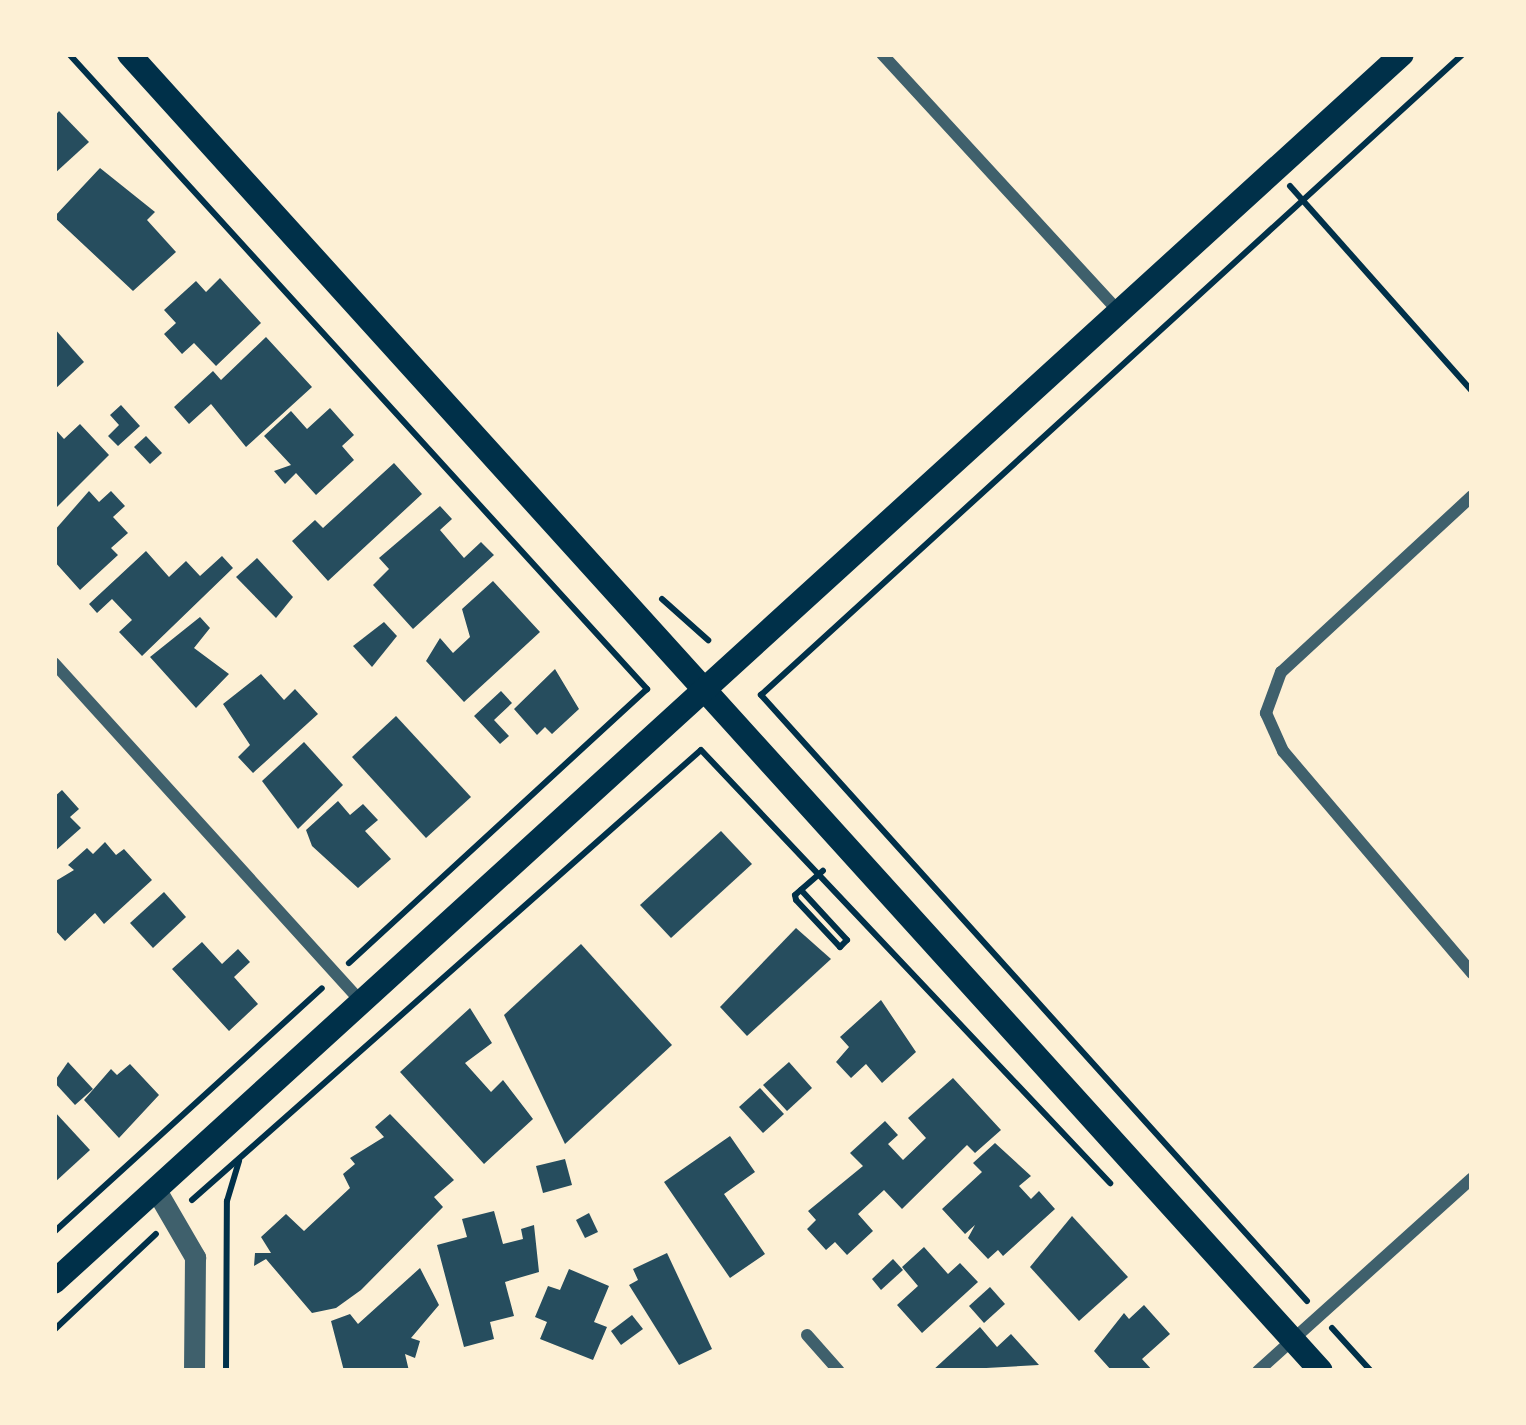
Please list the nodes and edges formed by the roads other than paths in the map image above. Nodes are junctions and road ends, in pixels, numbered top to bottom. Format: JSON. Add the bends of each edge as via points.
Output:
{"nodes":[{"id":1,"x":129,"y":54,"type":"edge"},
{"id":2,"x":882,"y":54,"type":"edge"},
{"id":3,"x":1402,"y":54,"type":"edge"},
{"id":4,"x":1120,"y":314,"type":"junction"},
{"id":5,"x":1472,"y":496,"type":"edge"},
{"id":6,"x":54,"y":664,"type":"edge"},
{"id":7,"x":705,"y":693,"type":"junction"},
{"id":8,"x":1472,"y":973,"type":"edge"},
{"id":9,"x":362,"y":1003,"type":"junction"},
{"id":10,"x":1472,"y":1178,"type":"edge"},
{"id":11,"x":155,"y":1190,"type":"junction"},
{"id":12,"x":54,"y":1281,"type":"edge"},
{"id":13,"x":807,"y":1335,"type":"dead end"},
{"id":14,"x":1293,"y":1340,"type":"junction"},
{"id":15,"x":194,"y":1371,"type":"edge"},
{"id":16,"x":839,"y":1371,"type":"edge"},
{"id":17,"x":1258,"y":1371,"type":"edge"},
{"id":18,"x":1321,"y":1371,"type":"edge"}],
"edges":[{"from":1,"to":7,"type":"main road"},
{"from":2,"to":4,"type":"street"},
{"from":3,"to":4,"type":"main road"},
{"from":4,"to":7,"type":"main road"},
{"from":5,"to":8,"type":"street","via":[[1281,672],[1266,713],[1282,752]]},
{"from":6,"to":9,"type":"street"},
{"from":7,"to":9,"type":"main road"},
{"from":7,"to":14,"type":"main road"},
{"from":9,"to":11,"type":"main road"},
{"from":10,"to":14,"type":"street"},
{"from":11,"to":12,"type":"main road"},
{"from":11,"to":15,"type":"street","via":[[195,1257]]},
{"from":13,"to":16,"type":"street"},
{"from":14,"to":17,"type":"street"},
{"from":14,"to":18,"type":"main road"}]}
